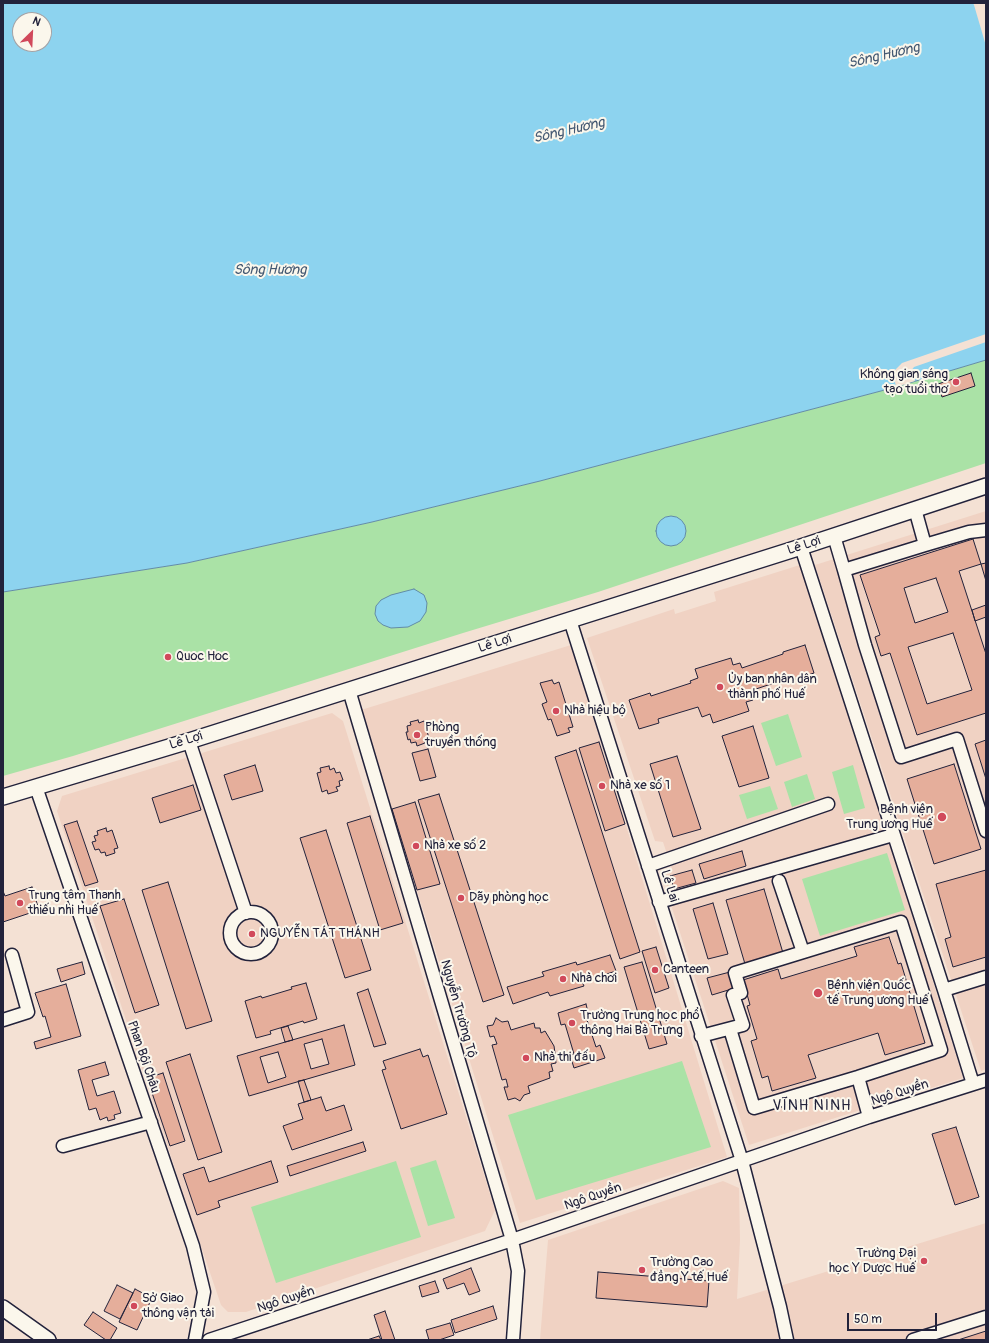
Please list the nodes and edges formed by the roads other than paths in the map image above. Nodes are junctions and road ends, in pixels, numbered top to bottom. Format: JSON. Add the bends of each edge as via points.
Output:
{"nodes":[{"id":1,"x":986,"y":486,"type":"edge"},
{"id":2,"x":915,"y":509,"type":"junction"},
{"id":3,"x":986,"y":530,"type":"edge"},
{"id":4,"x":834,"y":536,"type":"junction"},
{"id":5,"x":925,"y":545,"type":"junction"},
{"id":6,"x":801,"y":547,"type":"junction"},
{"id":7,"x":844,"y":570,"type":"junction"},
{"id":8,"x":570,"y":620,"type":"junction"},
{"id":9,"x":349,"y":690,"type":"junction"},
{"id":10,"x":189,"y":741,"type":"junction"},
{"id":11,"x":36,"y":787,"type":"junction"},
{"id":12,"x":3,"y":797,"type":"edge"},
{"id":13,"x":828,"y":804,"type":"dead end"},
{"id":14,"x":986,"y":831,"type":"edge"},
{"id":15,"x":893,"y":835,"type":"junction"},
{"id":16,"x":648,"y":866,"type":"junction"},
{"id":17,"x":779,"y":881,"type":"dead end"},
{"id":18,"x":660,"y":902,"type":"junction"},
{"id":19,"x":246,"y":913,"type":"dead end"},
{"id":20,"x":803,"y":952,"type":"junction"},
{"id":21,"x":12,"y":955,"type":"dead end"},
{"id":22,"x":986,"y":977,"type":"edge"},
{"id":23,"x":944,"y":990,"type":"junction"},
{"id":24,"x":3,"y":1020,"type":"edge"},
{"id":25,"x":730,"y":1029,"type":"junction"},
{"id":26,"x":701,"y":1036,"type":"junction"},
{"id":27,"x":858,"y":1078,"type":"junction"},
{"id":28,"x":986,"y":1080,"type":"edge"},
{"id":29,"x":974,"y":1084,"type":"junction"},
{"id":30,"x":869,"y":1118,"type":"junction"},
{"id":31,"x":151,"y":1122,"type":"junction"},
{"id":32,"x":63,"y":1146,"type":"dead end"},
{"id":33,"x":742,"y":1161,"type":"junction"},
{"id":34,"x":512,"y":1240,"type":"junction"},
{"id":35,"x":3,"y":1308,"type":"edge"},
{"id":36,"x":986,"y":1317,"type":"edge"},
{"id":37,"x":48,"y":1340,"type":"edge"},
{"id":38,"x":195,"y":1340,"type":"edge"},
{"id":39,"x":209,"y":1340,"type":"edge"},
{"id":40,"x":513,"y":1340,"type":"edge"},
{"id":41,"x":787,"y":1340,"type":"edge"},
{"id":42,"x":913,"y":1340,"type":"edge"}],
"edges":[{"from":1,"to":2,"type":"main road","name":"Lê Lợi"},
{"from":2,"to":4,"type":"main road","name":"Lê Lợi"},
{"from":2,"to":5,"type":"street"},
{"from":3,"to":5,"type":"street","via":[[969,532]]},
{"from":4,"to":6,"type":"main road","name":"Lê Lợi"},
{"from":4,"to":7,"type":"street"},
{"from":5,"to":7,"type":"street"},
{"from":6,"to":8,"type":"main road","name":"Lê Lợi"},
{"from":6,"to":15,"type":"street"},
{"from":7,"to":14,"type":"street","via":[[865,646],[901,757],[958,739]]},
{"from":8,"to":9,"type":"main road","name":"Lê Lợi"},
{"from":8,"to":16,"type":"street","name":"Lê Lai"},
{"from":9,"to":10,"type":"main road","name":"Lê Lợi"},
{"from":9,"to":34,"type":"street","name":"Nguyễn Trường Tộ"},
{"from":10,"to":11,"type":"main road","name":"Lê Lợi"},
{"from":10,"to":19,"type":"street"},
{"from":11,"to":12,"type":"main road","name":"Lê Lợi"},
{"from":11,"to":31,"type":"street","name":"Phan Bội Châu"},
{"from":13,"to":16,"type":"street"},
{"from":15,"to":18,"type":"street"},
{"from":15,"to":23,"type":"street"},
{"from":16,"to":18,"type":"street","name":"Lê Lai"},
{"from":17,"to":20,"type":"street"},
{"from":18,"to":26,"type":"street","name":"Lê Lai"},
{"from":20,"to":25,"type":"street","via":[[735,973],[741,993],[733,995],[743,1025]]},
{"from":20,"to":27,"type":"street","via":[[901,922],[941,1050]]},
{"from":21,"to":24,"type":"street","via":[[28,1012]]},
{"from":22,"to":23,"type":"street"},
{"from":23,"to":29,"type":"street"},
{"from":25,"to":26,"type":"street"},
{"from":25,"to":27,"type":"street","via":[[754,1108]]},
{"from":26,"to":33,"type":"street","name":"Lê Lai"},
{"from":27,"to":30,"type":"street"},
{"from":28,"to":29,"type":"street","name":"Ngô Quyền"},
{"from":29,"to":30,"type":"street","name":"Ngô Quyền"},
{"from":30,"to":33,"type":"street","name":"Ngô Quyền"},
{"from":31,"to":32,"type":"street"},
{"from":31,"to":38,"type":"street","name":"Phan Bội Châu","via":[[193,1246],[204,1292]]},
{"from":33,"to":34,"type":"street","name":"Ngô Quyền"},
{"from":33,"to":41,"type":"street","name":"Lê Lai"},
{"from":34,"to":39,"type":"street","name":"Ngô Quyền"},
{"from":34,"to":40,"type":"street","name":"Nguyễn Trường Tộ","via":[[518,1271]]},
{"from":35,"to":37,"type":"main road"},
{"from":36,"to":42,"type":"street"}]}
